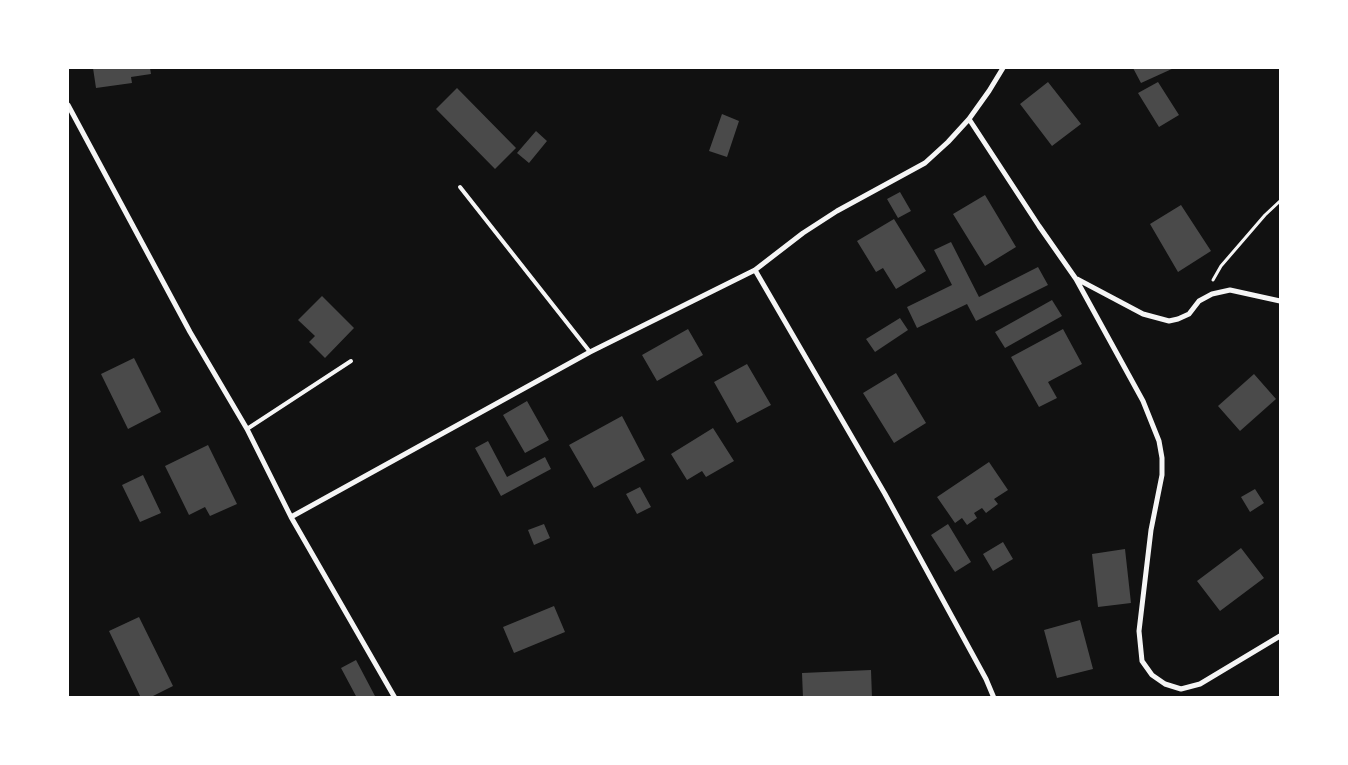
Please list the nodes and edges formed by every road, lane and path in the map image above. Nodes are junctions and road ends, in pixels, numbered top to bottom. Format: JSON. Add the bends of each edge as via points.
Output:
{"nodes":[{"id":1,"x":1003,"y":68,"type":"edge"},
{"id":2,"x":68,"y":105,"type":"edge"},
{"id":3,"x":969,"y":119,"type":"junction"},
{"id":4,"x":460,"y":187,"type":"dead end"},
{"id":5,"x":1280,"y":201,"type":"edge"},
{"id":6,"x":755,"y":270,"type":"junction"},
{"id":7,"x":1076,"y":279,"type":"junction"},
{"id":8,"x":1203,"y":299,"type":"junction"},
{"id":9,"x":1280,"y":301,"type":"edge"},
{"id":10,"x":590,"y":352,"type":"junction"},
{"id":11,"x":351,"y":361,"type":"dead end"},
{"id":12,"x":247,"y":429,"type":"junction"},
{"id":13,"x":291,"y":517,"type":"junction"},
{"id":14,"x":1280,"y":636,"type":"edge"},
{"id":15,"x":395,"y":698,"type":"edge"},
{"id":16,"x":994,"y":698,"type":"edge"}],
"edges":[{"from":1,"to":3,"type":"street"},
{"from":2,"to":12,"type":"street","via":[[190,332]]},
{"from":3,"to":6,"type":"street","via":[[925,162],[803,232]]},
{"from":3,"to":7,"type":"street"},
{"from":4,"to":10,"type":"lane"},
{"from":5,"to":8,"type":"path","via":[[1221,266]]},
{"from":6,"to":10,"type":"street"},
{"from":6,"to":16,"type":"street","via":[[885,494]]},
{"from":7,"to":8,"type":"street","via":[[1156,319],[1178,319],[1189,314]]},
{"from":7,"to":14,"type":"street","via":[[1143,401],[1159,441],[1162,458],[1139,631],[1142,661],[1152,675],[1165,684],[1182,689],[1200,684]]},
{"from":8,"to":9,"type":"street","via":[[1230,290]]},
{"from":10,"to":13,"type":"street"},
{"from":11,"to":12,"type":"lane"},
{"from":12,"to":13,"type":"street"},
{"from":13,"to":15,"type":"street"}]}
